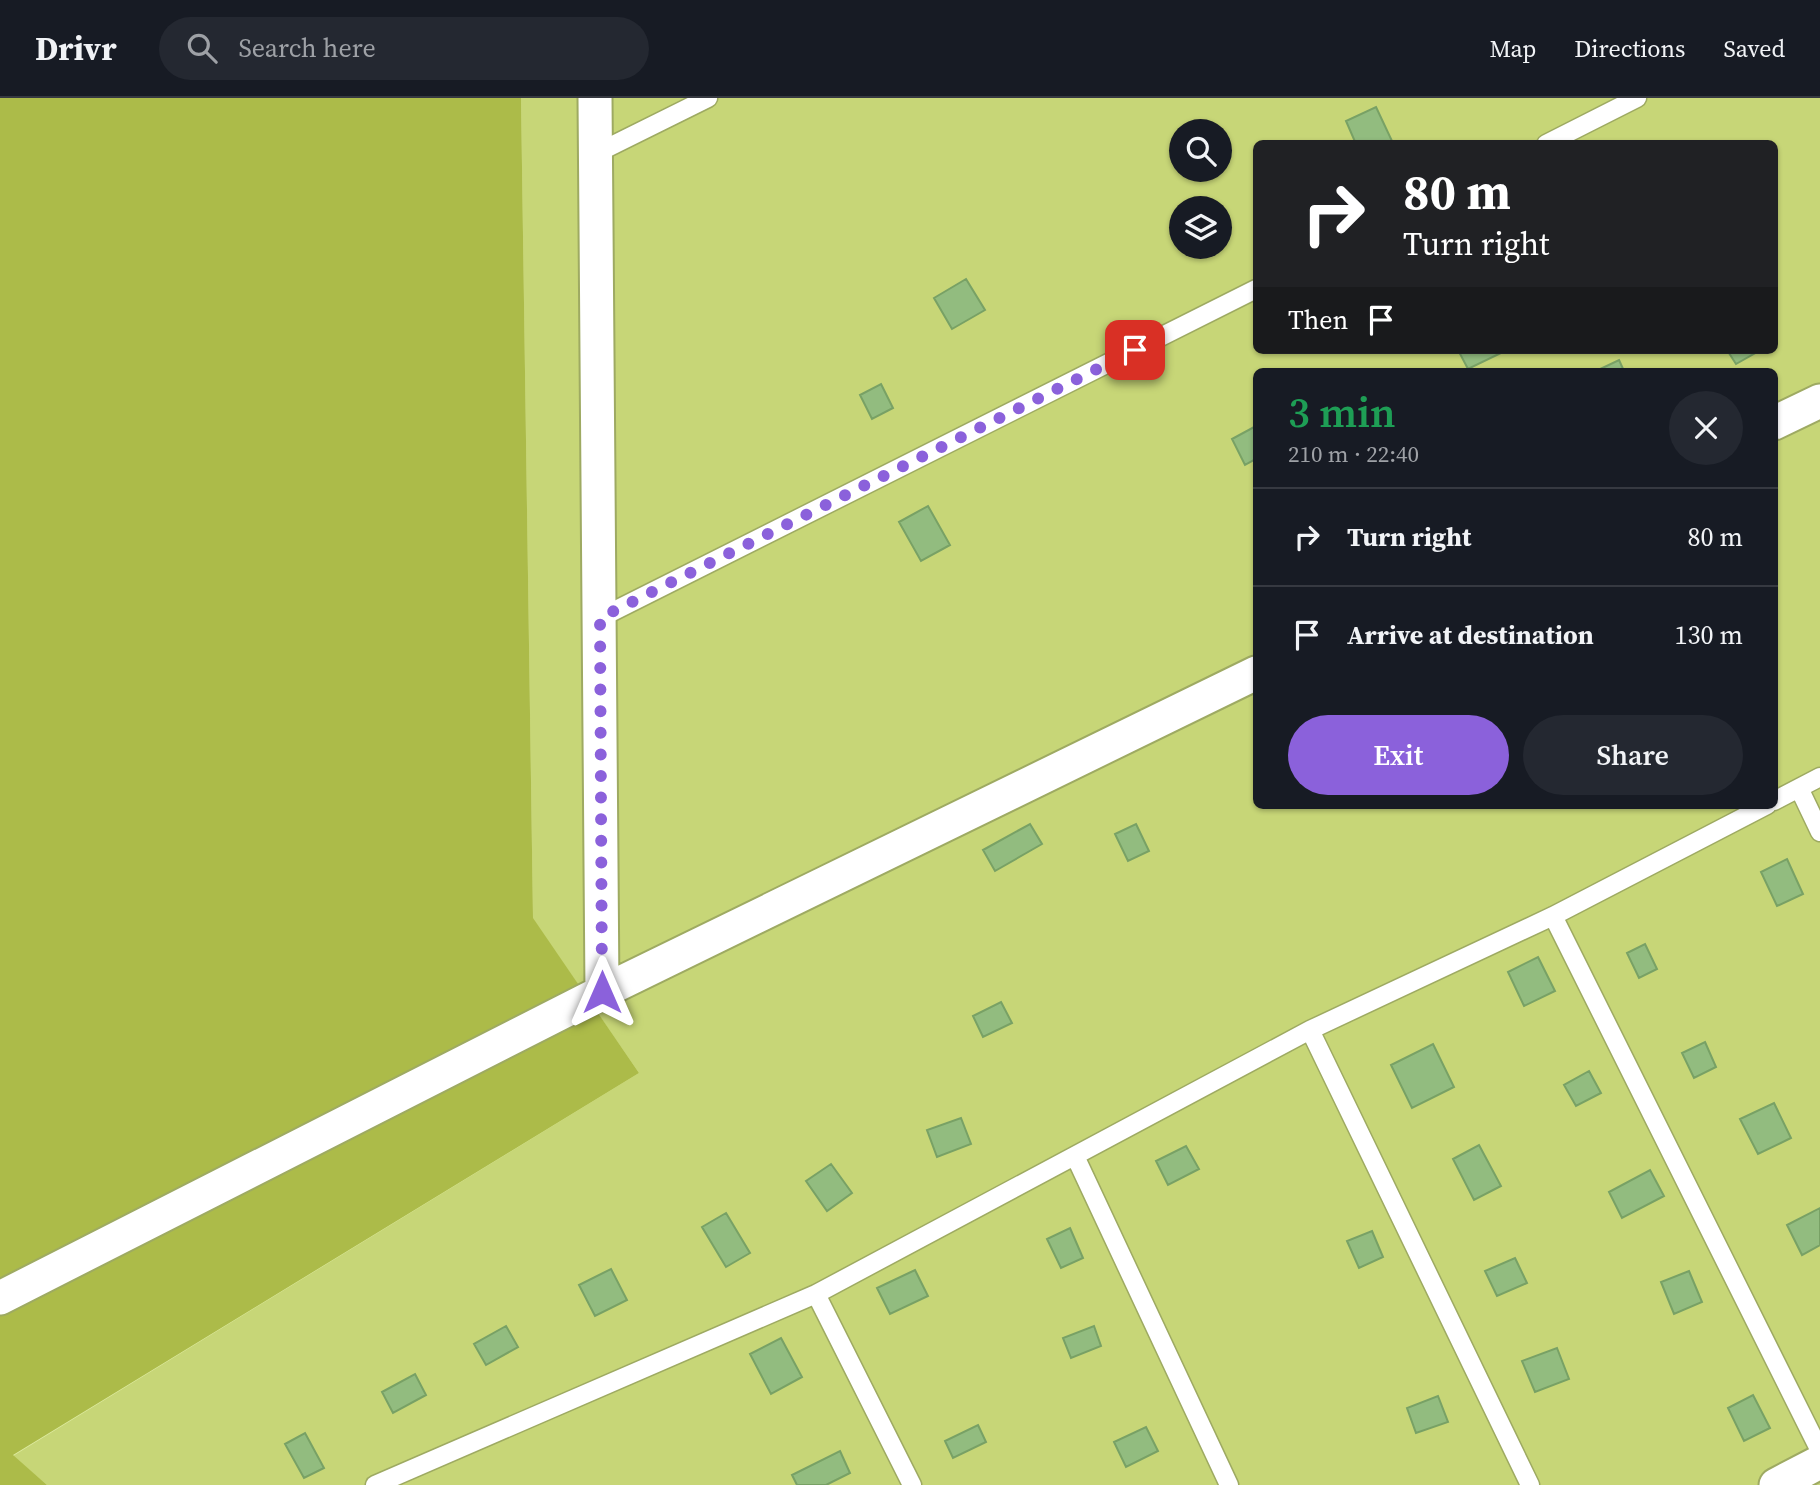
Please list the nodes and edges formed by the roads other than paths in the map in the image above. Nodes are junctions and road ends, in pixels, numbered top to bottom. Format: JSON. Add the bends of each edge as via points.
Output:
{"nodes":[{"id":1,"x":595,"y":98,"type":"edge"},
{"id":2,"x":708,"y":98,"type":"edge"},
{"id":3,"x":1637,"y":98,"type":"edge"},
{"id":4,"x":1554,"y":140,"type":"edge"},
{"id":5,"x":595,"y":154,"type":"junction"},
{"id":6,"x":1253,"y":291,"type":"edge"},
{"id":7,"x":1820,"y":401,"type":"edge"},
{"id":8,"x":1778,"y":421,"type":"edge"},
{"id":9,"x":600,"y":618,"type":"junction"},
{"id":10,"x":1253,"y":674,"type":"edge"},
{"id":11,"x":1820,"y":777,"type":"edge"},
{"id":12,"x":1799,"y":788,"type":"junction"},
{"id":13,"x":1778,"y":799,"type":"edge"},
{"id":14,"x":1759,"y":809,"type":"edge"},
{"id":15,"x":1820,"y":832,"type":"edge"},
{"id":16,"x":1553,"y":916,"type":"junction"},
{"id":17,"x":602,"y":992,"type":"junction"},
{"id":18,"x":1310,"y":1030,"type":"junction"},
{"id":19,"x":1075,"y":1156,"type":"junction"},
{"id":20,"x":816,"y":1294,"type":"junction"},
{"id":21,"x":0,"y":1298,"type":"edge"},
{"id":22,"x":1820,"y":1451,"type":"edge"},
{"id":23,"x":1820,"y":1462,"type":"edge"},
{"id":24,"x":375,"y":1485,"type":"edge"},
{"id":25,"x":912,"y":1485,"type":"edge"},
{"id":26,"x":1229,"y":1485,"type":"edge"},
{"id":27,"x":1530,"y":1485,"type":"edge"},
{"id":28,"x":1776,"y":1485,"type":"edge"}],
"edges":[{"from":1,"to":5,"type":"street"},
{"from":2,"to":5,"type":"lane"},
{"from":3,"to":4,"type":"lane"},
{"from":5,"to":9,"type":"street"},
{"from":6,"to":9,"type":"lane"},
{"from":7,"to":8,"type":"street"},
{"from":9,"to":17,"type":"street"},
{"from":10,"to":17,"type":"street"},
{"from":11,"to":12,"type":"lane"},
{"from":12,"to":13,"type":"lane"},
{"from":12,"to":15,"type":"lane"},
{"from":14,"to":16,"type":"lane"},
{"from":16,"to":18,"type":"lane"},
{"from":16,"to":22,"type":"lane"},
{"from":17,"to":21,"type":"street"},
{"from":18,"to":19,"type":"lane"},
{"from":18,"to":27,"type":"lane"},
{"from":19,"to":20,"type":"lane"},
{"from":19,"to":26,"type":"lane"},
{"from":20,"to":24,"type":"lane"},
{"from":20,"to":25,"type":"lane"},
{"from":23,"to":28,"type":"street"}]}
